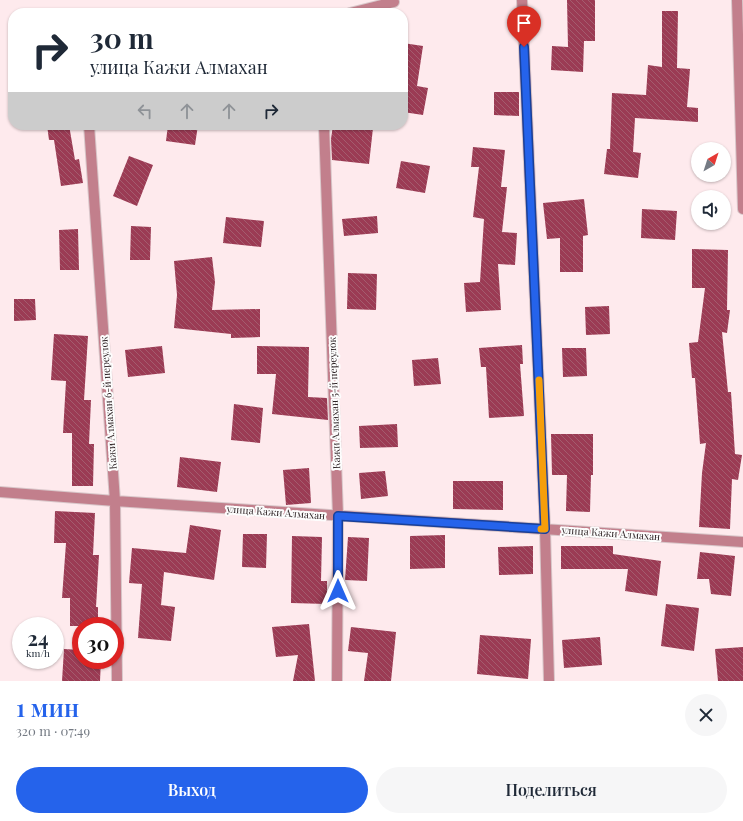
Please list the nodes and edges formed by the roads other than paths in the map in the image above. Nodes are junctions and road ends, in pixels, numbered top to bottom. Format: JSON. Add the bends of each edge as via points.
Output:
{"nodes":[{"id":1,"x":522,"y":0,"type":"edge"},
{"id":2,"x":737,"y":0,"type":"edge"},
{"id":3,"x":394,"y":2,"type":"dead end"},
{"id":4,"x":370,"y":8,"type":"edge"},
{"id":5,"x":89,"y":130,"type":"edge"},
{"id":6,"x":324,"y":130,"type":"edge"},
{"id":7,"x":743,"y":209,"type":"edge"},
{"id":8,"x":0,"y":492,"type":"edge"},
{"id":9,"x":115,"y":501,"type":"junction"},
{"id":10,"x":338,"y":516,"type":"junction"},
{"id":11,"x":545,"y":529,"type":"junction"},
{"id":12,"x":743,"y":542,"type":"edge"},
{"id":13,"x":117,"y":681,"type":"edge"},
{"id":14,"x":337,"y":681,"type":"edge"},
{"id":15,"x":549,"y":681,"type":"edge"}],
"edges":[{"from":1,"to":11,"type":"street"},
{"from":2,"to":7,"type":"street"},
{"from":3,"to":4,"type":"street"},
{"from":5,"to":9,"type":"street","name":"Кажи Алмахан 6-й переулок"},
{"from":6,"to":10,"type":"street","name":"Кажи Алмахан 5-й переулок"},
{"from":8,"to":9,"type":"street","name":"улица Кажи Алмахан"},
{"from":9,"to":10,"type":"street","name":"улица Кажи Алмахан"},
{"from":9,"to":13,"type":"street","name":"Кажи Алмахан 6-й переулок"},
{"from":10,"to":11,"type":"street","name":"улица Кажи Алмахан"},
{"from":10,"to":14,"type":"street","name":"Кажи Алмахан 5-й переулок"},
{"from":11,"to":12,"type":"street","name":"улица Кажи Алмахан"},
{"from":11,"to":15,"type":"street"}]}
